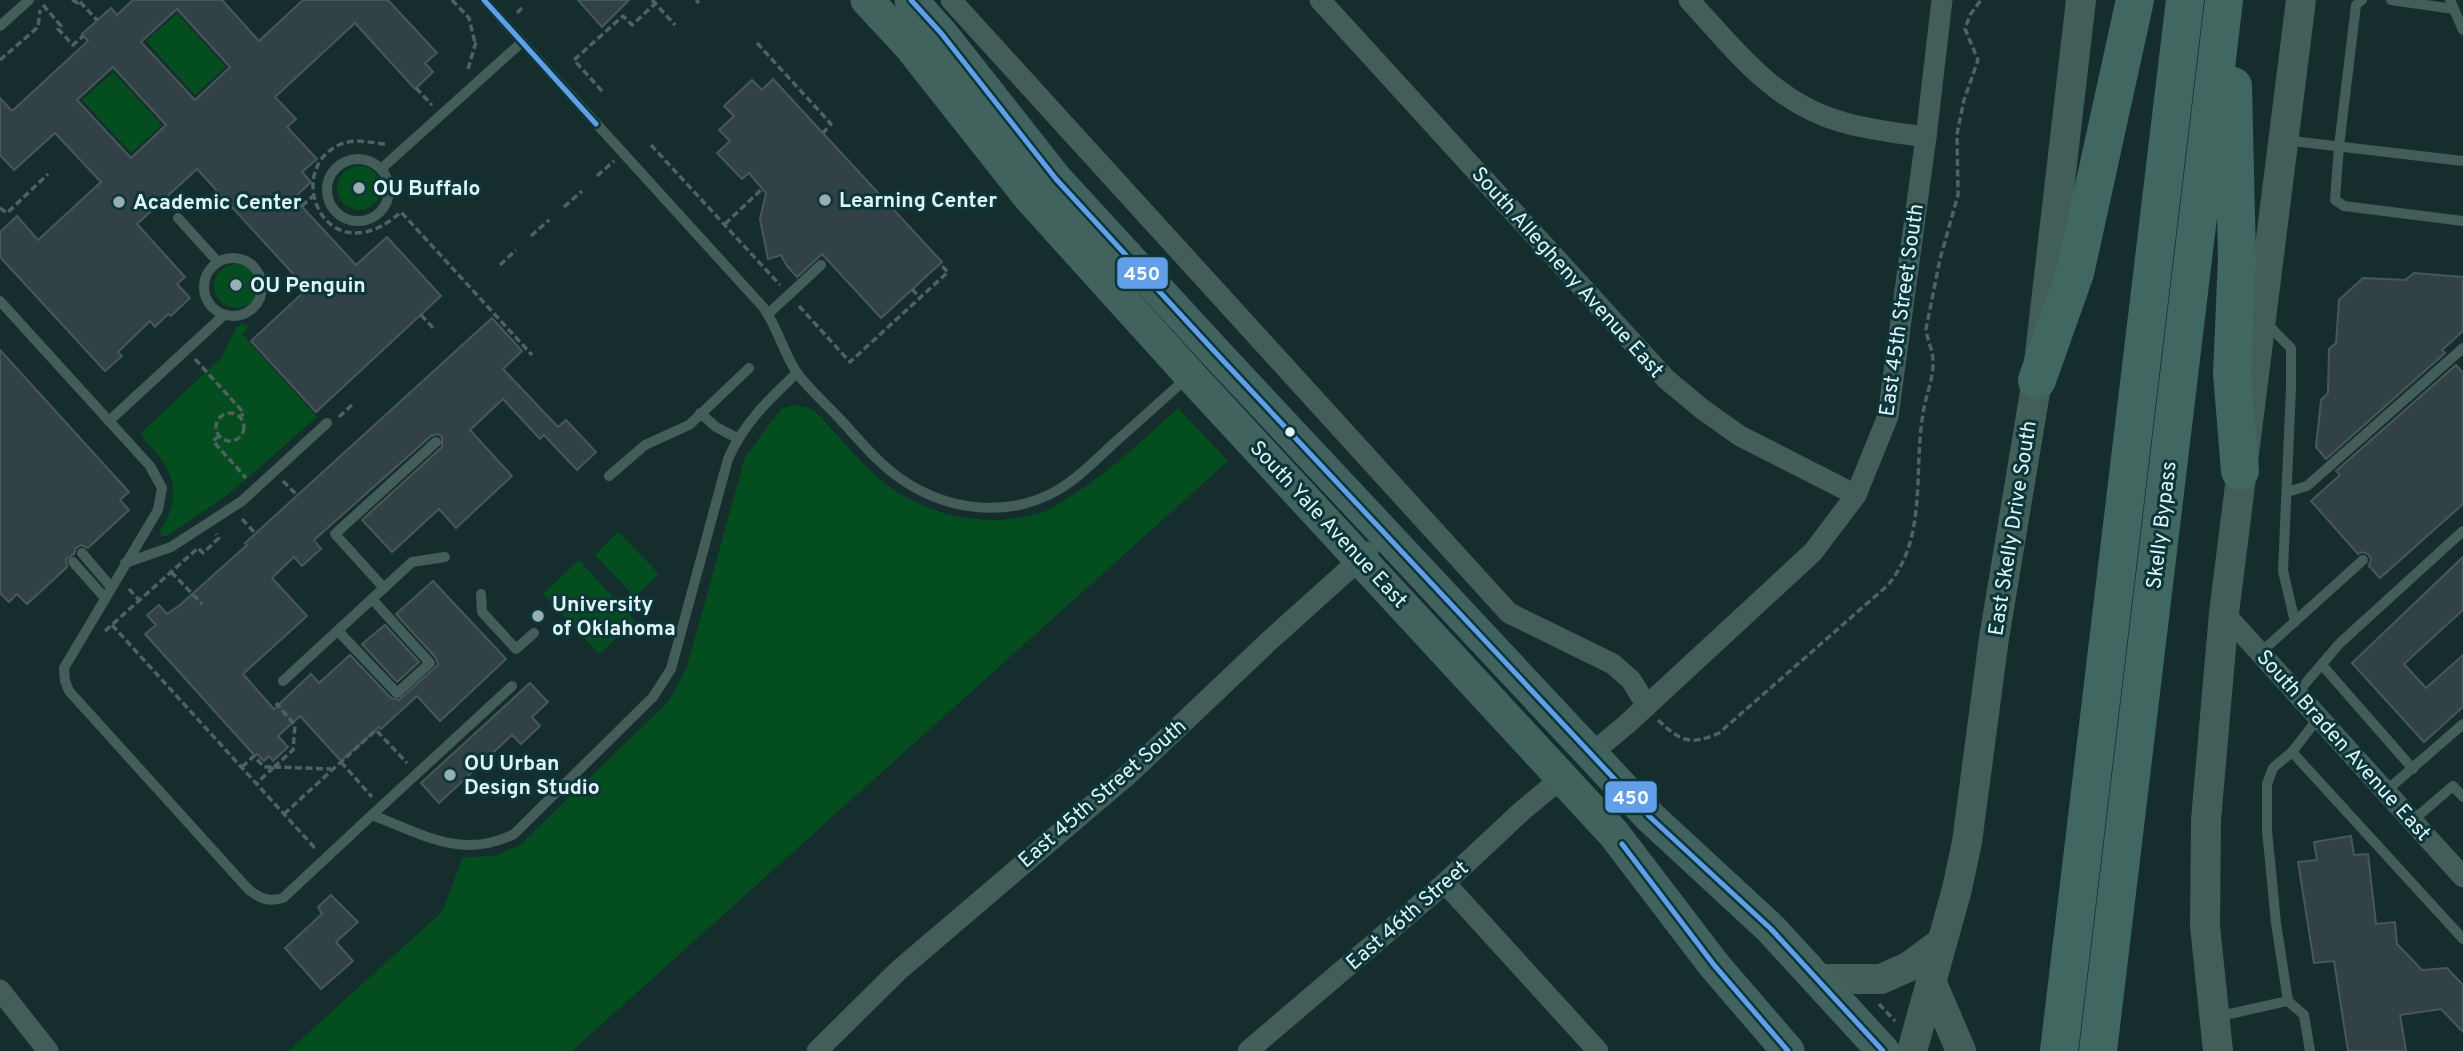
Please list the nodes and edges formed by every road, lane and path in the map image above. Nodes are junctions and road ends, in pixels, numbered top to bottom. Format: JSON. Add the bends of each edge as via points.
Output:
{"nodes":[{"id":1,"x":29,"y":0,"type":"edge"},
{"id":2,"x":72,"y":0,"type":"edge"},
{"id":3,"x":452,"y":0,"type":"edge"},
{"id":4,"x":484,"y":0,"type":"edge"},
{"id":5,"x":867,"y":0,"type":"edge"},
{"id":6,"x":911,"y":0,"type":"edge"},
{"id":7,"x":951,"y":0,"type":"edge"},
{"id":8,"x":1320,"y":0,"type":"edge"},
{"id":9,"x":1689,"y":0,"type":"edge"},
{"id":10,"x":1942,"y":0,"type":"edge"},
{"id":11,"x":2081,"y":0,"type":"edge"},
{"id":12,"x":2135,"y":0,"type":"edge"},
{"id":13,"x":2185,"y":0,"type":"edge"},
{"id":14,"x":2224,"y":0,"type":"edge"},
{"id":15,"x":2232,"y":0,"type":"edge"},
{"id":16,"x":2301,"y":0,"type":"edge"},
{"id":17,"x":2362,"y":0,"type":"edge"},
{"id":18,"x":2391,"y":0,"type":"edge"},
{"id":19,"x":80,"y":1,"type":"edge"},
{"id":20,"x":655,"y":1,"type":"edge"},
{"id":21,"x":43,"y":2,"type":"edge"},
{"id":22,"x":2452,"y":4,"type":"edge"},
{"id":23,"x":524,"y":6,"type":"dead end"},
{"id":24,"x":517,"y":13,"type":"dead end"},
{"id":25,"x":97,"y":20,"type":"dead end"},
{"id":26,"x":675,"y":25,"type":"dead end"},
{"id":27,"x":0,"y":26,"type":"edge"},
{"id":28,"x":2463,"y":30,"type":"edge"},
{"id":29,"x":83,"y":36,"type":"dead end"},
{"id":30,"x":522,"y":42,"type":"junction"},
{"id":31,"x":757,"y":43,"type":"dead end"},
{"id":32,"x":0,"y":60,"type":"edge"},
{"id":33,"x":462,"y":77,"type":"dead end"},
{"id":34,"x":416,"y":88,"type":"dead end"},
{"id":35,"x":602,"y":92,"type":"dead end"},
{"id":36,"x":423,"y":112,"type":"dead end"},
{"id":37,"x":823,"y":133,"type":"dead end"},
{"id":38,"x":1926,"y":137,"type":"junction"},
{"id":39,"x":2281,"y":139,"type":"junction"},
{"id":40,"x":390,"y":142,"type":"dead end"},
{"id":41,"x":650,"y":145,"type":"dead end"},
{"id":42,"x":2339,"y":146,"type":"junction"},
{"id":43,"x":615,"y":160,"type":"dead end"},
{"id":44,"x":2463,"y":161,"type":"edge"},
{"id":45,"x":381,"y":169,"type":"junction"},
{"id":46,"x":48,"y":174,"type":"dead end"},
{"id":47,"x":597,"y":176,"type":"dead end"},
{"id":48,"x":762,"y":189,"type":"dead end"},
{"id":49,"x":582,"y":191,"type":"dead end"},
{"id":50,"x":313,"y":196,"type":"junction"},
{"id":51,"x":302,"y":206,"type":"dead end"},
{"id":52,"x":564,"y":207,"type":"dead end"},
{"id":53,"x":0,"y":208,"type":"edge"},
{"id":54,"x":178,"y":218,"type":"dead end"},
{"id":55,"x":549,"y":220,"type":"dead end"},
{"id":56,"x":2463,"y":221,"type":"edge"},
{"id":57,"x":725,"y":224,"type":"junction"},
{"id":58,"x":531,"y":236,"type":"dead end"},
{"id":59,"x":516,"y":250,"type":"dead end"},
{"id":60,"x":218,"y":262,"type":"junction"},
{"id":61,"x":940,"y":264,"type":"dead end"},
{"id":62,"x":500,"y":265,"type":"dead end"},
{"id":63,"x":821,"y":265,"type":"dead end"},
{"id":64,"x":912,"y":289,"type":"dead end"},
{"id":65,"x":789,"y":295,"type":"junction"},
{"id":66,"x":920,"y":298,"type":"junction"},
{"id":67,"x":0,"y":301,"type":"edge"},
{"id":68,"x":768,"y":314,"type":"junction"},
{"id":69,"x":224,"y":315,"type":"junction"},
{"id":70,"x":421,"y":315,"type":"dead end"},
{"id":71,"x":2260,"y":317,"type":"junction"},
{"id":72,"x":435,"y":330,"type":"dead end"},
{"id":73,"x":2463,"y":348,"type":"edge"},
{"id":74,"x":186,"y":349,"type":"junction"},
{"id":75,"x":1215,"y":352,"type":"junction"},
{"id":76,"x":532,"y":355,"type":"dead end"},
{"id":77,"x":749,"y":368,"type":"dead end"},
{"id":78,"x":797,"y":373,"type":"junction"},
{"id":79,"x":1190,"y":375,"type":"junction"},
{"id":80,"x":2036,"y":380,"type":"junction"},
{"id":81,"x":700,"y":413,"type":"junction"},
{"id":82,"x":240,"y":417,"type":"junction"},
{"id":83,"x":109,"y":421,"type":"junction"},
{"id":84,"x":327,"y":423,"type":"dead end"},
{"id":85,"x":219,"y":436,"type":"junction"},
{"id":86,"x":737,"y":438,"type":"junction"},
{"id":87,"x":436,"y":442,"type":"dead end"},
{"id":88,"x":2241,"y":471,"type":"junction"},
{"id":89,"x":610,"y":476,"type":"dead end"},
{"id":90,"x":281,"y":479,"type":"dead end"},
{"id":91,"x":256,"y":488,"type":"junction"},
{"id":92,"x":2287,"y":492,"type":"junction"},
{"id":93,"x":297,"y":495,"type":"dead end"},
{"id":94,"x":1856,"y":495,"type":"junction"},
{"id":95,"x":240,"y":517,"type":"dead end"},
{"id":96,"x":2463,"y":531,"type":"edge"},
{"id":97,"x":255,"y":533,"type":"dead end"},
{"id":98,"x":1387,"y":534,"type":"junction"},
{"id":99,"x":82,"y":553,"type":"dead end"},
{"id":100,"x":445,"y":557,"type":"dead end"},
{"id":101,"x":1361,"y":558,"type":"junction"},
{"id":102,"x":2363,"y":560,"type":"dead end"},
{"id":103,"x":73,"y":562,"type":"dead end"},
{"id":104,"x":125,"y":563,"type":"junction"},
{"id":105,"x":171,"y":572,"type":"dead end"},
{"id":106,"x":111,"y":587,"type":"junction"},
{"id":107,"x":384,"y":588,"type":"junction"},
{"id":108,"x":481,"y":594,"type":"dead end"},
{"id":109,"x":105,"y":598,"type":"junction"},
{"id":110,"x":372,"y":599,"type":"junction"},
{"id":111,"x":139,"y":600,"type":"dead end"},
{"id":112,"x":202,"y":604,"type":"dead end"},
{"id":113,"x":2224,"y":613,"type":"junction"},
{"id":114,"x":2295,"y":622,"type":"junction"},
{"id":115,"x":112,"y":625,"type":"junction"},
{"id":116,"x":338,"y":631,"type":"junction"},
{"id":117,"x":534,"y":633,"type":"dead end"},
{"id":118,"x":102,"y":634,"type":"dead end"},
{"id":119,"x":2260,"y":653,"type":"junction"},
{"id":120,"x":2322,"y":665,"type":"junction"},
{"id":121,"x":283,"y":681,"type":"dead end"},
{"id":122,"x":512,"y":686,"type":"dead end"},
{"id":123,"x":2297,"y":693,"type":"junction"},
{"id":124,"x":276,"y":703,"type":"dead end"},
{"id":125,"x":1647,"y":706,"type":"junction"},
{"id":126,"x":2319,"y":717,"type":"junction"},
{"id":127,"x":2463,"y":724,"type":"edge"},
{"id":128,"x":2292,"y":752,"type":"junction"},
{"id":129,"x":1591,"y":754,"type":"junction"},
{"id":130,"x":341,"y":762,"type":"junction"},
{"id":131,"x":408,"y":765,"type":"dead end"},
{"id":132,"x":274,"y":767,"type":"junction"},
{"id":133,"x":242,"y":768,"type":"junction"},
{"id":134,"x":333,"y":769,"type":"junction"},
{"id":135,"x":2413,"y":769,"type":"junction"},
{"id":136,"x":1563,"y":777,"type":"junction"},
{"id":137,"x":257,"y":783,"type":"junction"},
{"id":138,"x":2386,"y":791,"type":"junction"},
{"id":139,"x":372,"y":797,"type":"dead end"},
{"id":140,"x":2463,"y":797,"type":"edge"},
{"id":141,"x":284,"y":814,"type":"junction"},
{"id":142,"x":372,"y":815,"type":"junction"},
{"id":143,"x":2412,"y":821,"type":"junction"},
{"id":144,"x":314,"y":847,"type":"dead end"},
{"id":145,"x":2463,"y":877,"type":"edge"},
{"id":146,"x":1445,"y":883,"type":"junction"},
{"id":147,"x":2463,"y":939,"type":"edge"},
{"id":148,"x":1942,"y":942,"type":"junction"},
{"id":149,"x":1819,"y":979,"type":"junction"},
{"id":150,"x":1931,"y":981,"type":"junction"},
{"id":151,"x":0,"y":990,"type":"edge"},
{"id":152,"x":1875,"y":999,"type":"dead end"},
{"id":153,"x":2288,"y":1001,"type":"junction"},
{"id":154,"x":2214,"y":1017,"type":"junction"},
{"id":155,"x":1891,"y":1038,"type":"edge"},
{"id":156,"x":2060,"y":1043,"type":"edge"},
{"id":157,"x":48,"y":1051,"type":"edge"},
{"id":158,"x":817,"y":1051,"type":"edge"},
{"id":159,"x":1248,"y":1051,"type":"edge"},
{"id":160,"x":1598,"y":1051,"type":"edge"},
{"id":161,"x":1788,"y":1051,"type":"edge"},
{"id":162,"x":1912,"y":1051,"type":"edge"},
{"id":163,"x":1961,"y":1051,"type":"edge"},
{"id":164,"x":2098,"y":1051,"type":"edge"},
{"id":165,"x":2218,"y":1051,"type":"edge"},
{"id":166,"x":2310,"y":1051,"type":"edge"}],
"edges":[{"from":1,"to":27,"type":"lane"},
{"from":2,"to":19,"type":"path"},
{"from":3,"to":33,"type":"path","via":[[469,18],[476,43]]},
{"from":4,"to":30,"type":"lane"},
{"from":5,"to":79,"type":"main road","name":"South Yale Avenue East","via":[[909,45],[1030,198]]},
{"from":6,"to":75,"type":"main road","name":"South Yale Avenue East","via":[[1056,179]]},
{"from":7,"to":125,"type":"street","via":[[1504,608],[1613,664],[1631,680]]},
{"from":8,"to":94,"type":"street","name":"South Allegheny Avenue East","via":[[1666,379],[1740,436]]},
{"from":9,"to":38,"type":"street","via":[[1750,67],[1794,102],[1840,122]]},
{"from":10,"to":38,"type":"street","name":"East 45th Street South"},
{"from":11,"to":80,"type":"main road","name":"East Skelly Drive South"},
{"from":12,"to":80,"type":"highway","via":[[2075,273]]},
{"from":13,"to":156,"type":"highway","name":"Skelly Bypass"},
{"from":14,"to":164,"type":"highway","name":"Skelly Bypass"},
{"from":15,"to":88,"type":"highway","via":[[2237,258],[2232,374]]},
{"from":16,"to":39,"type":"main road"},
{"from":17,"to":42,"type":"lane","via":[[2357,5]]},
{"from":18,"to":22,"type":"lane"},
{"from":19,"to":25,"type":"path"},
{"from":20,"to":26,"type":"path"},
{"from":20,"to":35,"type":"path","via":[[632,25],[623,16],[574,60]]},
{"from":21,"to":29,"type":"path","via":[[73,45]]},
{"from":21,"to":32,"type":"path","via":[[38,27]]},
{"from":22,"to":28,"type":"lane"},
{"from":23,"to":24,"type":"path"},
{"from":30,"to":45,"type":"lane"},
{"from":30,"to":68,"type":"lane"},
{"from":31,"to":37,"type":"path","via":[[831,124]]},
{"from":34,"to":36,"type":"path","via":[[432,104]]},
{"from":38,"to":94,"type":"street","name":"East 45th Street South","via":[[1888,416]]},
{"from":39,"to":42,"type":"lane"},
{"from":39,"to":71,"type":"main road"},
{"from":40,"to":50,"type":"path","via":[[358,141],[329,152],[318,165]]},
{"from":41,"to":57,"type":"path"},
{"from":42,"to":44,"type":"lane"},
{"from":42,"to":56,"type":"lane","via":[[2334,194],[2339,204]]},
{"from":43,"to":47,"type":"path"},
{"from":45,"to":45,"type":"lane","via":[[362,160],[340,165],[328,185],[330,204],[344,217],[366,220],[382,209],[387,199],[389,188]]},
{"from":46,"to":53,"type":"path","via":[[7,213]]},
{"from":48,"to":57,"type":"path"},
{"from":49,"to":52,"type":"path"},
{"from":50,"to":51,"type":"path"},
{"from":50,"to":76,"type":"path","via":[[325,219],[347,233],[373,232],[401,212]]},
{"from":54,"to":60,"type":"lane"},
{"from":55,"to":58,"type":"path"},
{"from":57,"to":65,"type":"path"},
{"from":59,"to":62,"type":"path"},
{"from":60,"to":69,"type":"lane","via":[[208,272],[204,289],[211,306]]},
{"from":60,"to":69,"type":"lane","via":[[247,261],[258,271],[262,285],[260,299],[251,310]]},
{"from":61,"to":66,"type":"path","via":[[948,272]]},
{"from":63,"to":65,"type":"lane"},
{"from":64,"to":66,"type":"path"},
{"from":65,"to":66,"type":"path","via":[[850,362]]},
{"from":65,"to":68,"type":"lane"},
{"from":67,"to":83,"type":"lane"},
{"from":68,"to":78,"type":"lane"},
{"from":69,"to":74,"type":"lane"},
{"from":70,"to":72,"type":"path"},
{"from":71,"to":88,"type":"main road"},
{"from":71,"to":92,"type":"lane","via":[[2291,348]]},
{"from":73,"to":92,"type":"lane","via":[[2307,486]]},
{"from":74,"to":82,"type":"path","via":[[244,413]]},
{"from":74,"to":83,"type":"lane"},
{"from":75,"to":79,"type":"main road"},
{"from":75,"to":98,"type":"main road","name":"South Yale Avenue East"},
{"from":77,"to":81,"type":"lane"},
{"from":78,"to":79,"type":"lane","via":[[899,478],[927,494],[976,508],[1032,501],[1056,491]]},
{"from":78,"to":86,"type":"lane","via":[[759,408]]},
{"from":79,"to":101,"type":"main road","name":"South Yale Avenue East"},
{"from":80,"to":148,"type":"main road","name":"East Skelly Drive South","via":[[1994,638],[1970,829]]},
{"from":81,"to":86,"type":"lane"},
{"from":81,"to":89,"type":"lane","via":[[689,425],[645,444]]},
{"from":82,"to":85,"type":"path","via":[[233,413],[220,416],[216,424]]},
{"from":82,"to":85,"type":"path","via":[[243,426],[238,438],[229,441]]},
{"from":83,"to":104,"type":"lane","via":[[150,466],[162,488],[158,510]]},
{"from":84,"to":91,"type":"lane"},
{"from":85,"to":91,"type":"path","via":[[213,441]]},
{"from":86,"to":142,"type":"lane","via":[[671,669],[653,697],[514,834],[496,843],[458,845]]},
{"from":87,"to":107,"type":"lane","via":[[335,534]]},
{"from":88,"to":113,"type":"main road"},
{"from":90,"to":93,"type":"path"},
{"from":91,"to":104,"type":"lane","via":[[171,547]]},
{"from":92,"to":114,"type":"lane","via":[[2283,571]]},
{"from":94,"to":125,"type":"street","name":"East 45th Street South","via":[[1813,552]]},
{"from":95,"to":97,"type":"path"},
{"from":96,"to":120,"type":"lane","via":[[2340,643]]},
{"from":98,"to":101,"type":"street","name":"East 45th Street South"},
{"from":98,"to":129,"type":"main road","name":"South Yale Avenue East"},
{"from":99,"to":106,"type":"lane"},
{"from":100,"to":107,"type":"lane","via":[[412,562]]},
{"from":101,"to":136,"type":"main road","name":"South Yale Avenue East"},
{"from":101,"to":158,"type":"street","name":"East 45th Street South","via":[[1130,774],[899,970]]},
{"from":102,"to":114,"type":"lane"},
{"from":103,"to":109,"type":"lane"},
{"from":104,"to":106,"type":"lane"},
{"from":105,"to":112,"type":"path"},
{"from":106,"to":109,"type":"lane"},
{"from":107,"to":110,"type":"lane"},
{"from":108,"to":117,"type":"lane","via":[[482,612],[516,649]]},
{"from":109,"to":142,"type":"lane","via":[[64,668],[69,691],[260,899],[283,898]]},
{"from":110,"to":116,"type":"lane"},
{"from":110,"to":116,"type":"lane","via":[[430,663],[397,693]]},
{"from":111,"to":115,"type":"path"},
{"from":113,"to":119,"type":"street","name":"South Braden Avenue East"},
{"from":113,"to":154,"type":"main road","via":[[2204,872]]},
{"from":114,"to":119,"type":"lane"},
{"from":115,"to":118,"type":"path"},
{"from":115,"to":133,"type":"path"},
{"from":116,"to":121,"type":"lane"},
{"from":119,"to":123,"type":"street","name":"South Braden Avenue East"},
{"from":120,"to":123,"type":"lane"},
{"from":120,"to":135,"type":"lane"},
{"from":122,"to":142,"type":"lane"},
{"from":123,"to":126,"type":"street","name":"South Braden Avenue East"},
{"from":124,"to":132,"type":"path","via":[[295,724],[293,750]]},
{"from":125,"to":129,"type":"street","name":"East 45th Street South"},
{"from":126,"to":128,"type":"lane"},
{"from":126,"to":138,"type":"street","name":"South Braden Avenue East"},
{"from":127,"to":135,"type":"lane"},
{"from":128,"to":147,"type":"lane"},
{"from":128,"to":153,"type":"lane","via":[[2273,768],[2267,784],[2276,923]]},
{"from":129,"to":136,"type":"main road"},
{"from":129,"to":149,"type":"main road","name":"South Yale Avenue East"},
{"from":130,"to":131,"type":"path","via":[[376,730]]},
{"from":130,"to":134,"type":"path"},
{"from":130,"to":139,"type":"path"},
{"from":132,"to":133,"type":"path","via":[[264,767],[254,756]]},
{"from":132,"to":134,"type":"path"},
{"from":132,"to":137,"type":"path"},
{"from":133,"to":137,"type":"path"},
{"from":134,"to":141,"type":"path"},
{"from":135,"to":138,"type":"lane"},
{"from":136,"to":146,"type":"street","name":"East 46th Street"},
{"from":136,"to":161,"type":"main road","name":"South Yale Avenue East"},
{"from":137,"to":141,"type":"path"},
{"from":138,"to":143,"type":"street","name":"South Braden Avenue East"},
{"from":140,"to":143,"type":"lane","via":[[2453,786]]},
{"from":141,"to":144,"type":"path"},
{"from":143,"to":145,"type":"street","name":"South Braden Avenue East"},
{"from":146,"to":159,"type":"street","name":"East 46th Street"},
{"from":146,"to":160,"type":"street"},
{"from":148,"to":149,"type":"main road","via":[[1908,968],[1881,979]]},
{"from":148,"to":150,"type":"main road","name":"East Skelly Drive South"},
{"from":149,"to":155,"type":"main road","name":"South Yale Avenue East"},
{"from":150,"to":162,"type":"main road","name":"East Skelly Drive South"},
{"from":150,"to":163,"type":"main road"},
{"from":151,"to":157,"type":"street"},
{"from":152,"to":155,"type":"path"},
{"from":153,"to":154,"type":"lane"},
{"from":153,"to":166,"type":"lane","via":[[2304,1015]]},
{"from":154,"to":165,"type":"main road"}]}
